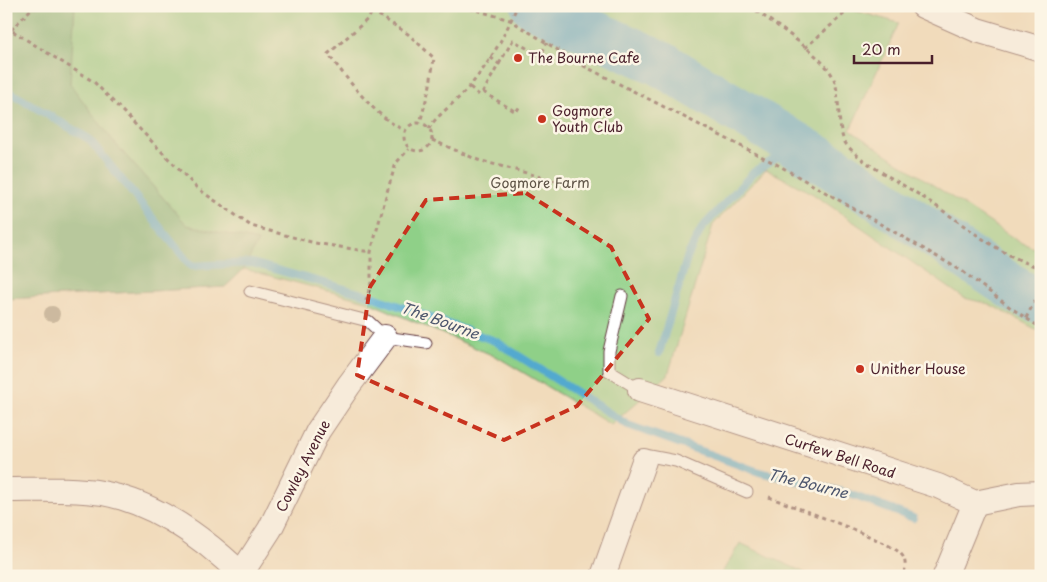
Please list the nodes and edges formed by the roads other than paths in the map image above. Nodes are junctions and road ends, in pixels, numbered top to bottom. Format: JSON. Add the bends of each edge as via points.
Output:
{"nodes":[{"id":1,"x":923,"y":6,"type":"edge"},
{"id":2,"x":1041,"y":49,"type":"edge"},
{"id":3,"x":250,"y":291,"type":"dead end"},
{"id":4,"x":622,"y":296,"type":"dead end"},
{"id":5,"x":385,"y":336,"type":"junction"},
{"id":6,"x":426,"y":343,"type":"dead end"},
{"id":7,"x":640,"y":390,"type":"joint"},
{"id":8,"x":644,"y":461,"type":"joint"},
{"id":9,"x":6,"y":490,"type":"edge"},
{"id":10,"x":1040,"y":490,"type":"edge"},
{"id":11,"x":747,"y":492,"type":"dead end"},
{"id":12,"x":975,"y":502,"type":"junction"},
{"id":13,"x":242,"y":575,"type":"edge"},
{"id":14,"x":603,"y":576,"type":"edge"},
{"id":15,"x":945,"y":576,"type":"edge"}],
"edges":[{"from":1,"to":2,"type":"street","via":[[977,30]]},
{"from":3,"to":5,"type":"lane","via":[[368,321]]},
{"from":4,"to":7,"type":"lane","via":[[609,351],[609,372]]},
{"from":5,"to":6,"type":"lane"},
{"from":5,"to":13,"type":"street","name":"Cowley Avenue","via":[[318,431],[270,529]]},
{"from":7,"to":12,"type":"street","name":"Curfew Bell Road","via":[[938,486]]},
{"from":8,"to":11,"type":"lane","via":[[650,456],[676,461]]},
{"from":8,"to":14,"type":"street"},
{"from":9,"to":13,"type":"street","name":"Cowley Avenue","via":[[102,493],[142,506],[180,525],[213,547]]},
{"from":10,"to":12,"type":"street"},
{"from":12,"to":15,"type":"street"}]}
